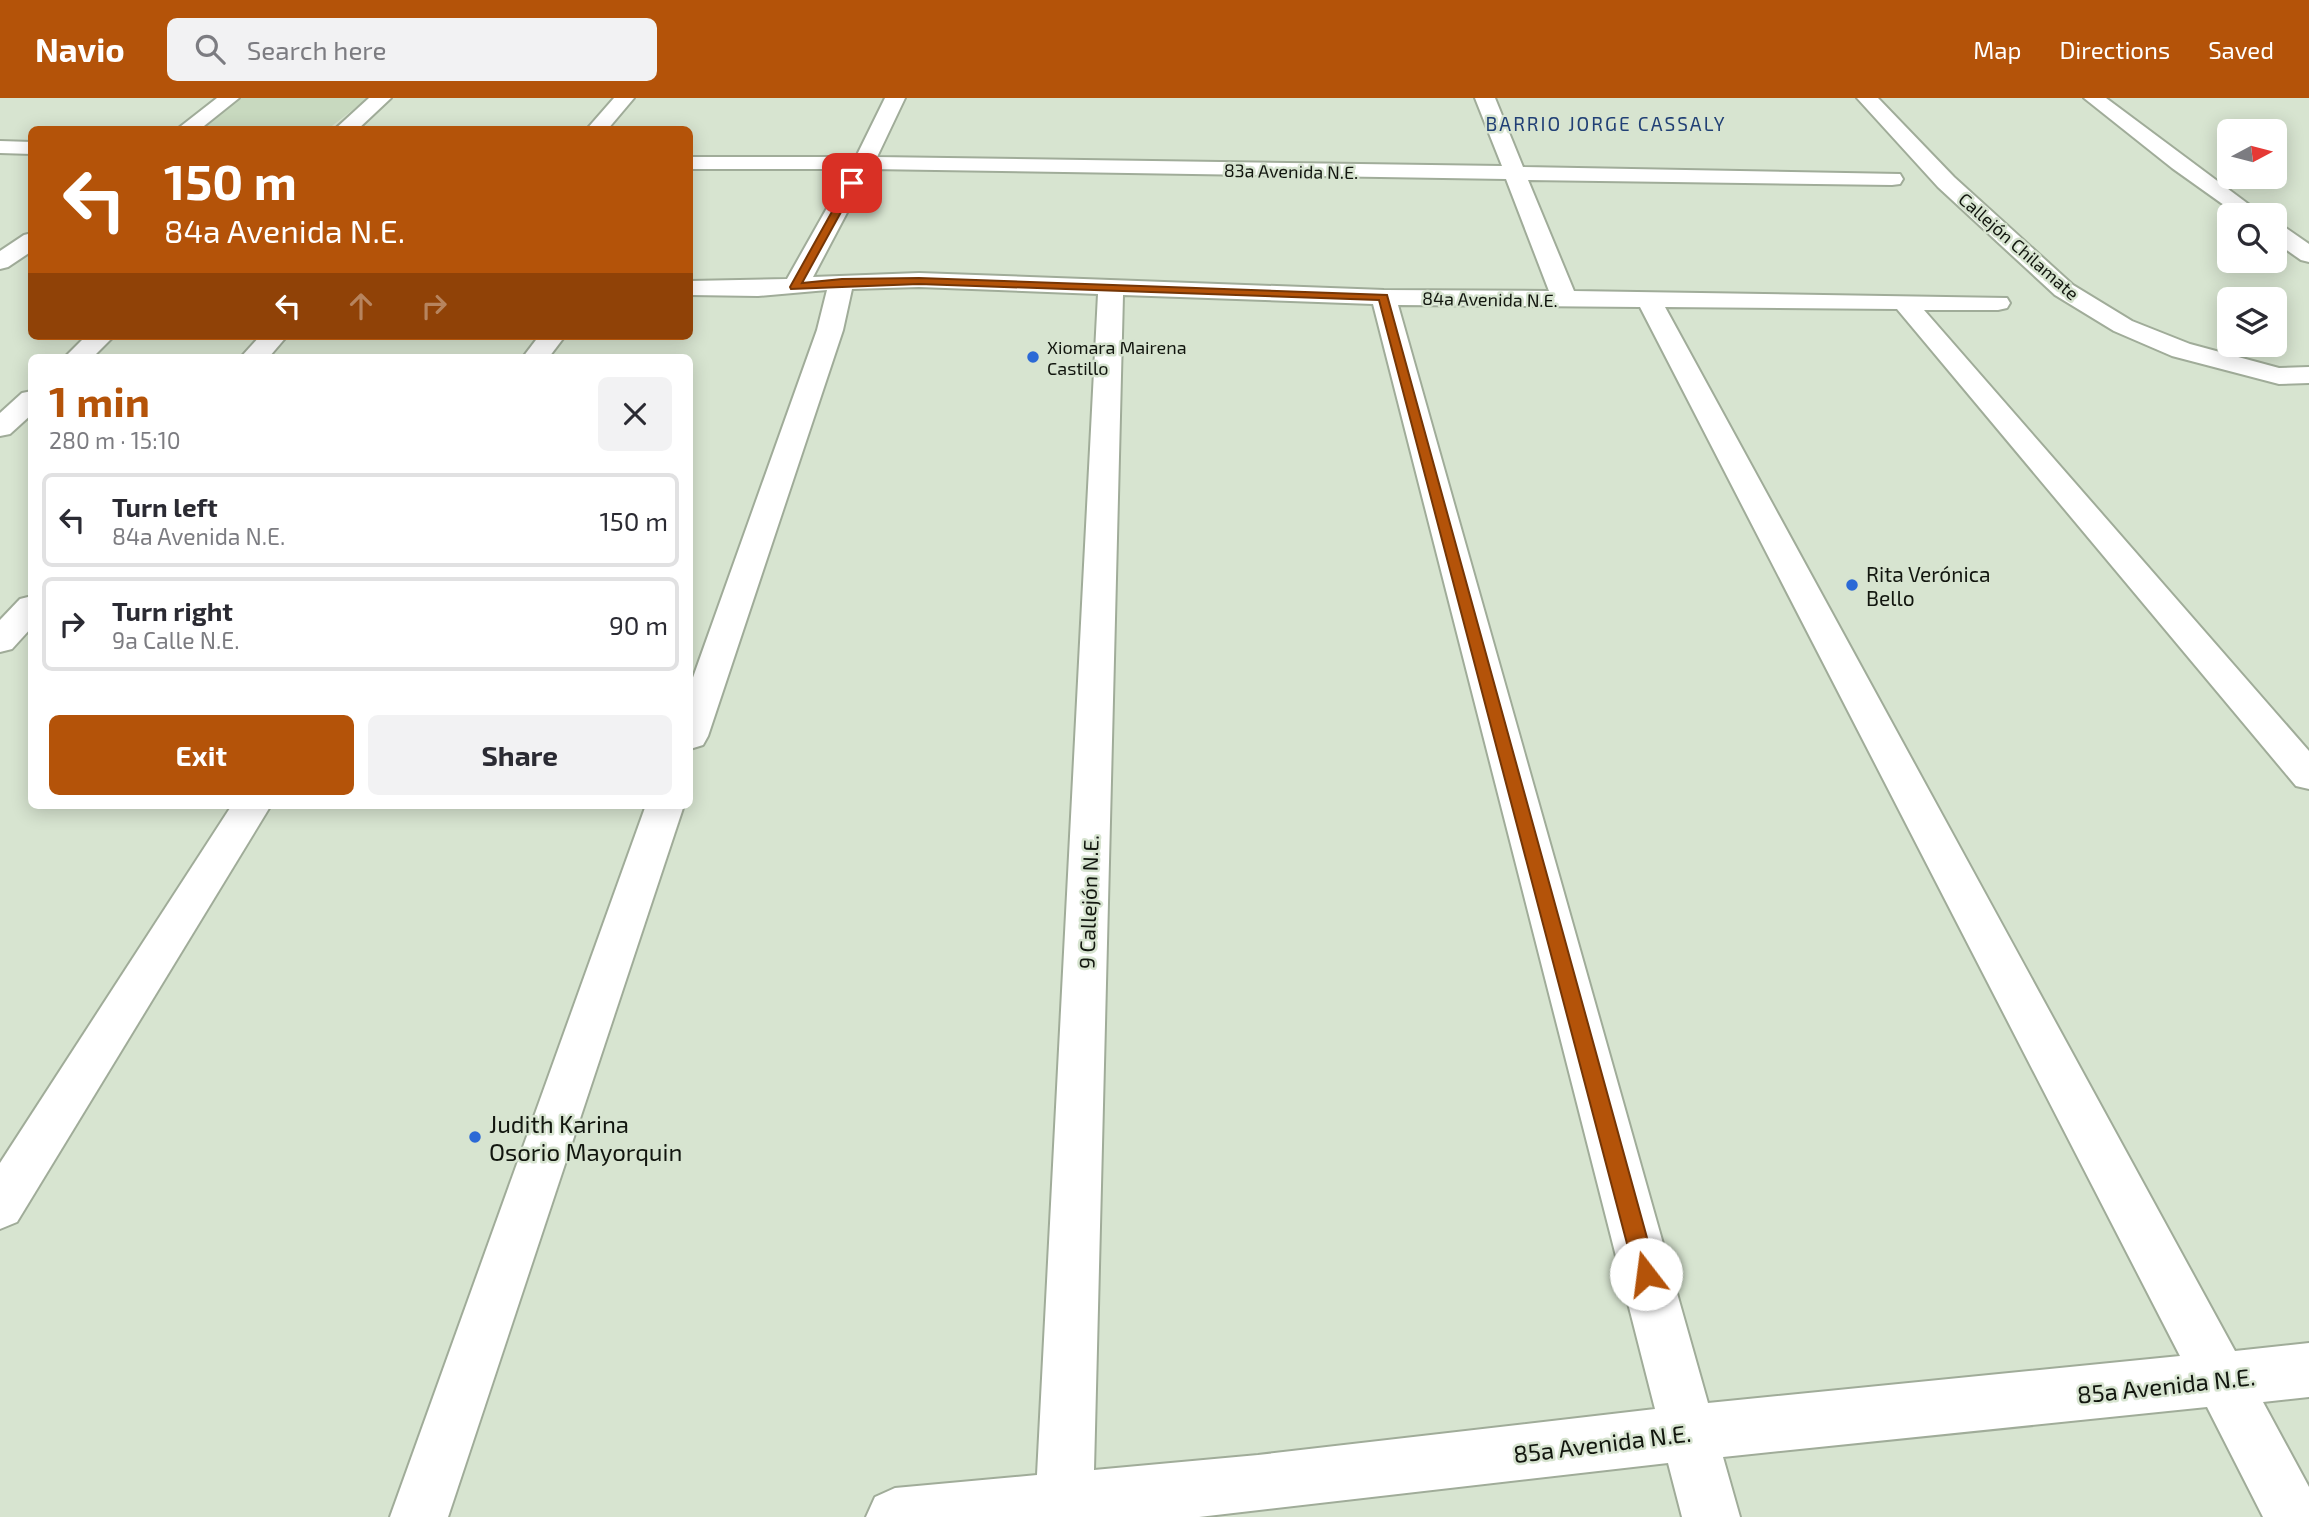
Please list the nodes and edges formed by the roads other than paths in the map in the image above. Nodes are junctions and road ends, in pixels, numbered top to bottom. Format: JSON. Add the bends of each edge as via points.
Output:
{"nodes":[{"id":1,"x":229,"y":98,"type":"edge"},
{"id":2,"x":381,"y":98,"type":"edge"},
{"id":3,"x":624,"y":98,"type":"edge"},
{"id":4,"x":895,"y":98,"type":"edge"},
{"id":5,"x":1485,"y":98,"type":"edge"},
{"id":6,"x":1867,"y":98,"type":"edge"},
{"id":7,"x":2094,"y":98,"type":"edge"},
{"id":8,"x":191,"y":126,"type":"edge"},
{"id":9,"x":349,"y":126,"type":"edge"},
{"id":10,"x":600,"y":126,"type":"edge"},
{"id":11,"x":0,"y":147,"type":"edge"},
{"id":12,"x":28,"y":148,"type":"edge"},
{"id":13,"x":864,"y":162,"type":"junction"},
{"id":14,"x":693,"y":163,"type":"edge"},
{"id":15,"x":1515,"y":175,"type":"junction"},
{"id":16,"x":1892,"y":178,"type":"dead end"},
{"id":17,"x":2235,"y":203,"type":"edge"},
{"id":18,"x":2287,"y":239,"type":"edge"},
{"id":19,"x":28,"y":243,"type":"edge"},
{"id":20,"x":2309,"y":255,"type":"edge"},
{"id":21,"x":0,"y":262,"type":"edge"},
{"id":22,"x":0,"y":271,"type":"edge"},
{"id":23,"x":28,"y":271,"type":"edge"},
{"id":24,"x":842,"y":282,"type":"junction"},
{"id":25,"x":795,"y":287,"type":"junction"},
{"id":26,"x":1111,"y":287,"type":"junction"},
{"id":27,"x":693,"y":288,"type":"edge"},
{"id":28,"x":1384,"y":297,"type":"junction"},
{"id":29,"x":1565,"y":300,"type":"junction"},
{"id":30,"x":1649,"y":302,"type":"junction"},
{"id":31,"x":1998,"y":303,"type":"dead end"},
{"id":32,"x":1906,"y":304,"type":"junction"},
{"id":33,"x":97,"y":340,"type":"edge"},
{"id":34,"x":270,"y":340,"type":"edge"},
{"id":35,"x":549,"y":340,"type":"edge"},
{"id":36,"x":81,"y":354,"type":"edge"},
{"id":37,"x":257,"y":354,"type":"edge"},
{"id":38,"x":538,"y":354,"type":"edge"},
{"id":39,"x":2309,"y":375,"type":"edge"},
{"id":40,"x":28,"y":403,"type":"edge"},
{"id":41,"x":0,"y":428,"type":"edge"},
{"id":42,"x":28,"y":610,"type":"edge"},
{"id":43,"x":0,"y":641,"type":"edge"},
{"id":44,"x":693,"y":727,"type":"edge"},
{"id":45,"x":2309,"y":776,"type":"edge"},
{"id":46,"x":250,"y":809,"type":"edge"},
{"id":47,"x":665,"y":809,"type":"edge"},
{"id":48,"x":0,"y":1206,"type":"edge"},
{"id":49,"x":2309,"y":1370,"type":"edge"},
{"id":50,"x":2220,"y":1380,"type":"junction"},
{"id":51,"x":1689,"y":1433,"type":"junction"},
{"id":52,"x":1064,"y":1509,"type":"edge"},
{"id":53,"x":419,"y":1517,"type":"edge"},
{"id":54,"x":895,"y":1517,"type":"edge"},
{"id":55,"x":1711,"y":1517,"type":"edge"},
{"id":56,"x":2294,"y":1517,"type":"edge"}],
"edges":[{"from":1,"to":8,"type":"street"},
{"from":2,"to":9,"type":"street"},
{"from":3,"to":10,"type":"street"},
{"from":4,"to":13,"type":"street"},
{"from":5,"to":15,"type":"street"},
{"from":6,"to":39,"type":"street","name":"Callejón Chilamate","via":[[1947,181],[2064,290],[2123,326],[2181,350],[2279,376]]},
{"from":7,"to":17,"type":"street"},
{"from":11,"to":12,"type":"street"},
{"from":13,"to":14,"type":"street","name":"83a Avenida N.E."},
{"from":13,"to":15,"type":"street","name":"83a Avenida N.E."},
{"from":13,"to":25,"type":"street"},
{"from":15,"to":16,"type":"street","name":"83a Avenida N.E."},
{"from":15,"to":29,"type":"street"},
{"from":18,"to":20,"type":"street"},
{"from":19,"to":21,"type":"street"},
{"from":22,"to":23,"type":"street"},
{"from":24,"to":25,"type":"street","name":"84a Avenida N.E."},
{"from":24,"to":26,"type":"street","name":"84a Avenida N.E."},
{"from":24,"to":44,"type":"street","via":[[830,330]]},
{"from":25,"to":27,"type":"street","name":"84a Avenida N.E."},
{"from":26,"to":28,"type":"street","name":"84a Avenida N.E."},
{"from":26,"to":52,"type":"street","name":"9 Callejón N.E."},
{"from":28,"to":29,"type":"street","name":"84a Avenida N.E."},
{"from":28,"to":51,"type":"street"},
{"from":29,"to":30,"type":"street","name":"84a Avenida N.E."},
{"from":30,"to":32,"type":"street","name":"84a Avenida N.E."},
{"from":30,"to":50,"type":"street"},
{"from":31,"to":32,"type":"street","name":"84a Avenida N.E."},
{"from":32,"to":45,"type":"street"},
{"from":33,"to":36,"type":"street"},
{"from":34,"to":37,"type":"street"},
{"from":35,"to":38,"type":"street"},
{"from":40,"to":41,"type":"street"},
{"from":42,"to":43,"type":"street"},
{"from":46,"to":48,"type":"street"},
{"from":47,"to":53,"type":"street"},
{"from":49,"to":50,"type":"street","name":"85a Avenida N.E."},
{"from":50,"to":51,"type":"street","name":"85a Avenida N.E."},
{"from":50,"to":56,"type":"street"},
{"from":51,"to":52,"type":"street","name":"85a Avenida N.E."},
{"from":51,"to":55,"type":"street"},
{"from":52,"to":54,"type":"street","name":"85a Avenida N.E."}]}
